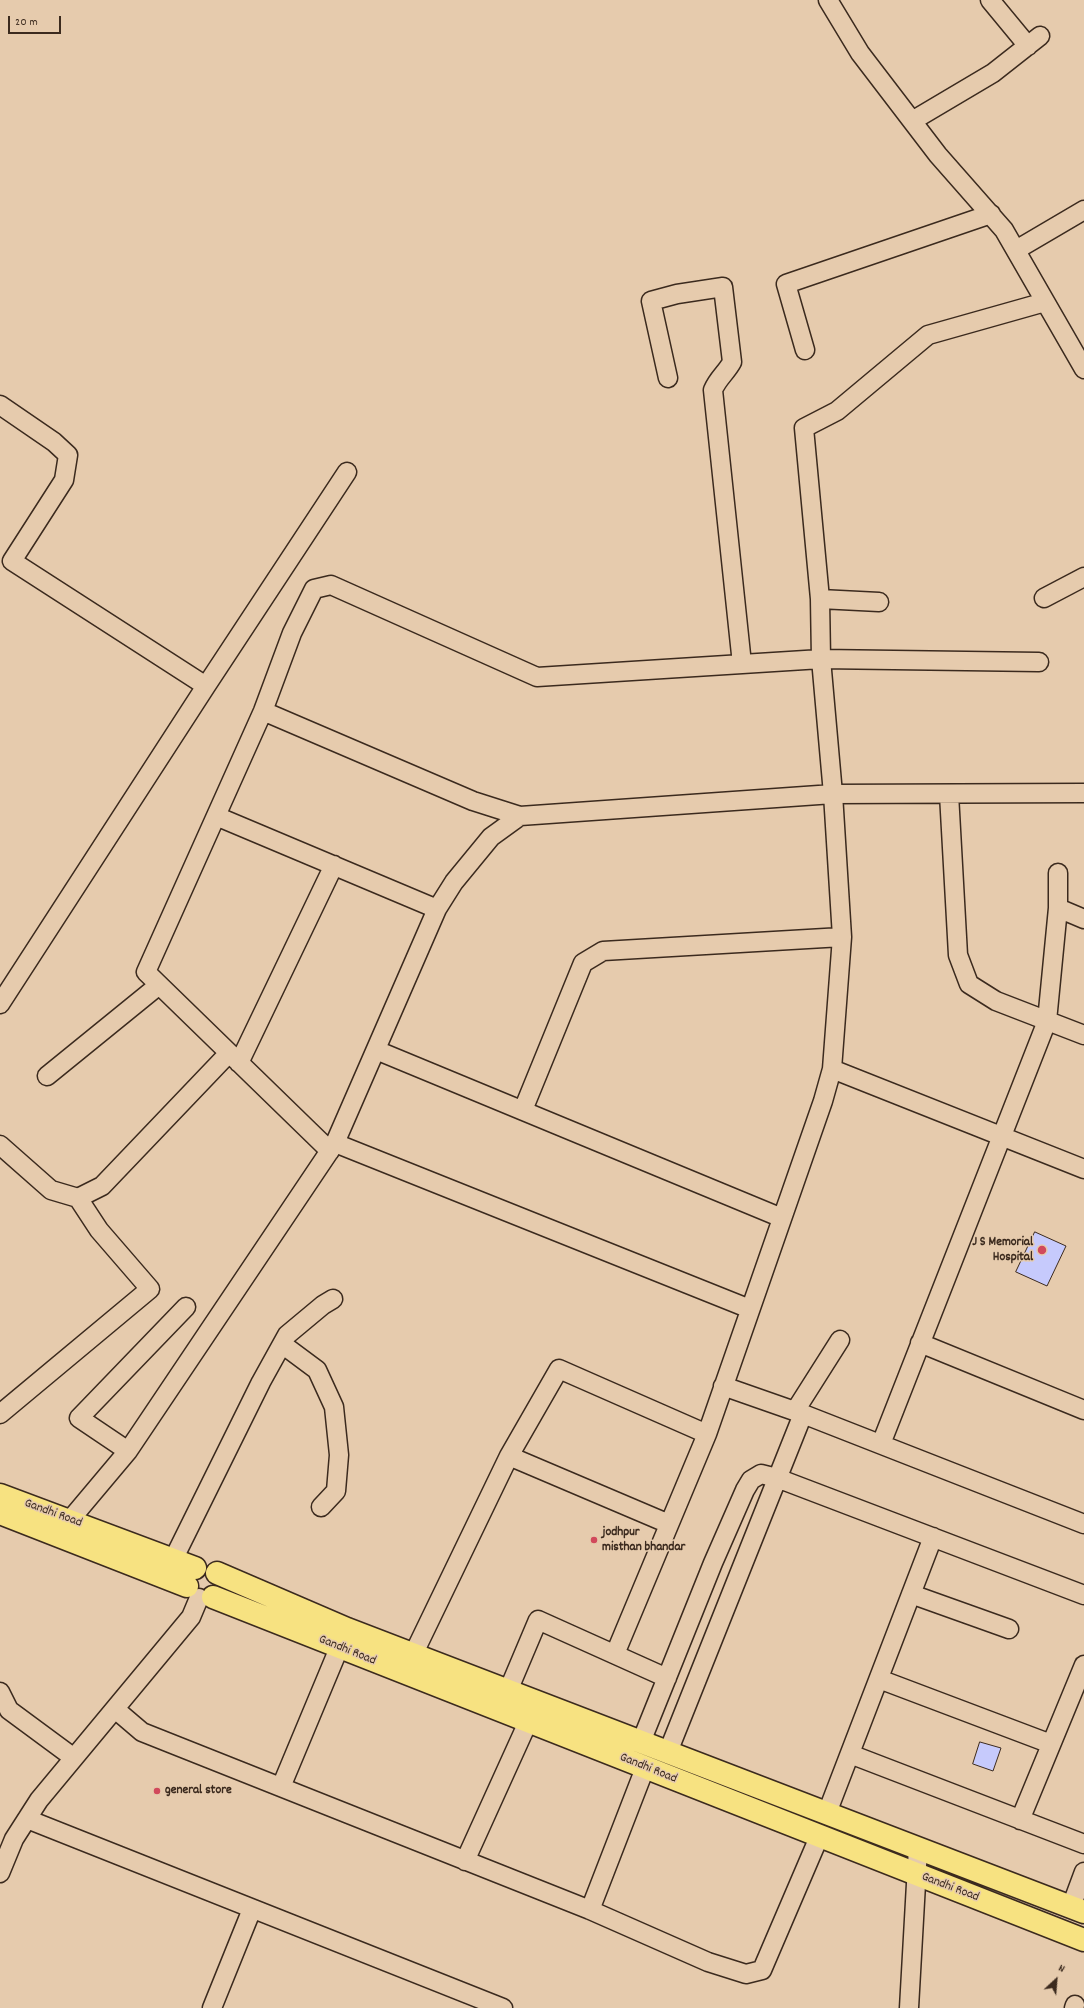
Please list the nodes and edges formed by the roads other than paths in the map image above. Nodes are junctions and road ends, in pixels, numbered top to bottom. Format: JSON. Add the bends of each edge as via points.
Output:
{"nodes":[{"id":1,"x":828,"y":0,"type":"edge"},
{"id":2,"x":990,"y":0,"type":"edge"},
{"id":3,"x":912,"y":122,"type":"junction"},
{"id":4,"x":1084,"y":210,"type":"edge"},
{"id":5,"x":991,"y":214,"type":"junction"},
{"id":6,"x":1016,"y":250,"type":"junction"},
{"id":7,"x":1045,"y":302,"type":"junction"},
{"id":8,"x":805,"y":350,"type":"dead end"},
{"id":9,"x":1084,"y":369,"type":"edge"},
{"id":10,"x":668,"y":378,"type":"dead end"},
{"id":11,"x":0,"y":405,"type":"edge"},
{"id":12,"x":347,"y":472,"type":"dead end"},
{"id":13,"x":6,"y":557,"type":"edge"},
{"id":14,"x":1084,"y":577,"type":"edge"},
{"id":15,"x":1044,"y":598,"type":"dead end"},
{"id":16,"x":820,"y":599,"type":"junction"},
{"id":17,"x":879,"y":602,"type":"dead end"},
{"id":18,"x":821,"y":659,"type":"junction"},
{"id":19,"x":1039,"y":662,"type":"dead end"},
{"id":20,"x":742,"y":664,"type":"junction"},
{"id":21,"x":206,"y":686,"type":"junction"},
{"id":22,"x":264,"y":711,"type":"junction"},
{"id":23,"x":1084,"y":792,"type":"edge"},
{"id":24,"x":833,"y":794,"type":"junction"},
{"id":25,"x":949,"y":794,"type":"junction"},
{"id":26,"x":216,"y":816,"type":"junction"},
{"id":27,"x":520,"y":816,"type":"junction"},
{"id":28,"x":334,"y":865,"type":"junction"},
{"id":29,"x":1058,"y":873,"type":"dead end"},
{"id":30,"x":1058,"y":908,"type":"junction"},
{"id":31,"x":437,"y":909,"type":"junction"},
{"id":32,"x":1084,"y":919,"type":"edge"},
{"id":33,"x":842,"y":937,"type":"junction"},
{"id":34,"x":158,"y":984,"type":"junction"},
{"id":35,"x":0,"y":1004,"type":"edge"},
{"id":36,"x":1047,"y":1021,"type":"junction"},
{"id":37,"x":1084,"y":1035,"type":"edge"},
{"id":38,"x":376,"y":1050,"type":"junction"},
{"id":39,"x":234,"y":1058,"type":"junction"},
{"id":40,"x":832,"y":1068,"type":"junction"},
{"id":41,"x":47,"y":1076,"type":"dead end"},
{"id":42,"x":523,"y":1110,"type":"junction"},
{"id":43,"x":1001,"y":1136,"type":"junction"},
{"id":44,"x":0,"y":1145,"type":"edge"},
{"id":45,"x":332,"y":1147,"type":"junction"},
{"id":46,"x":1084,"y":1169,"type":"edge"},
{"id":47,"x":78,"y":1198,"type":"junction"},
{"id":48,"x":782,"y":1218,"type":"junction"},
{"id":49,"x":333,"y":1299,"type":"dead end"},
{"id":50,"x":186,"y":1307,"type":"dead end"},
{"id":51,"x":750,"y":1309,"type":"junction"},
{"id":52,"x":840,"y":1340,"type":"dead end"},
{"id":53,"x":920,"y":1343,"type":"junction"},
{"id":54,"x":282,"y":1344,"type":"junction"},
{"id":55,"x":723,"y":1386,"type":"junction"},
{"id":56,"x":1083,"y":1405,"type":"edge"},
{"id":57,"x":799,"y":1412,"type":"junction"},
{"id":58,"x":0,"y":1414,"type":"edge"},
{"id":59,"x":706,"y":1434,"type":"junction"},
{"id":60,"x":880,"y":1444,"type":"junction"},
{"id":61,"x":128,"y":1451,"type":"junction"},
{"id":62,"x":509,"y":1456,"type":"junction"},
{"id":63,"x":777,"y":1478,"type":"junction"},
{"id":64,"x":0,"y":1495,"type":"edge"},
{"id":65,"x":321,"y":1507,"type":"dead end"},
{"id":66,"x":0,"y":1513,"type":"edge"},
{"id":67,"x":70,"y":1520,"type":"junction"},
{"id":68,"x":669,"y":1524,"type":"junction"},
{"id":69,"x":1084,"y":1524,"type":"edge"},
{"id":70,"x":933,"y":1537,"type":"junction"},
{"id":71,"x":173,"y":1560,"type":"junction"},
{"id":72,"x":199,"y":1587,"type":"junction"},
{"id":73,"x":911,"y":1594,"type":"junction"},
{"id":74,"x":1084,"y":1595,"type":"edge"},
{"id":75,"x":1009,"y":1629,"type":"dead end"},
{"id":76,"x":339,"y":1648,"type":"junction"},
{"id":77,"x":615,"y":1654,"type":"junction"},
{"id":78,"x":413,"y":1655,"type":"junction"},
{"id":79,"x":1084,"y":1665,"type":"edge"},
{"id":80,"x":667,"y":1678,"type":"junction"},
{"id":81,"x":878,"y":1679,"type":"junction"},
{"id":82,"x":508,"y":1691,"type":"junction"},
{"id":83,"x":0,"y":1692,"type":"edge"},
{"id":84,"x":115,"y":1709,"type":"junction"},
{"id":85,"x":528,"y":1722,"type":"junction"},
{"id":86,"x":641,"y":1742,"type":"junction"},
{"id":87,"x":1051,"y":1744,"type":"junction"},
{"id":88,"x":668,"y":1752,"type":"junction"},
{"id":89,"x":850,"y":1754,"type":"junction"},
{"id":90,"x":74,"y":1758,"type":"junction"},
{"id":91,"x":645,"y":1768,"type":"junction"},
{"id":92,"x":281,"y":1787,"type":"junction"},
{"id":93,"x":827,"y":1813,"type":"junction"},
{"id":94,"x":27,"y":1819,"type":"junction"},
{"id":95,"x":1020,"y":1820,"type":"junction"},
{"id":96,"x":7,"y":1836,"type":"edge"},
{"id":97,"x":819,"y":1837,"type":"junction"},
{"id":98,"x":1084,"y":1844,"type":"edge"},
{"id":99,"x":918,"y":1848,"type":"junction"},
{"id":100,"x":465,"y":1861,"type":"junction"},
{"id":101,"x":1084,"y":1872,"type":"edge"},
{"id":102,"x":0,"y":1873,"type":"edge"},
{"id":103,"x":915,"y":1875,"type":"junction"},
{"id":104,"x":252,"y":1909,"type":"junction"},
{"id":105,"x":1078,"y":1909,"type":"edge"},
{"id":106,"x":590,"y":1910,"type":"junction"},
{"id":107,"x":1084,"y":1940,"type":"edge"},
{"id":108,"x":466,"y":2001,"type":"edge"},
{"id":109,"x":212,"y":2008,"type":"edge"},
{"id":110,"x":503,"y":2008,"type":"edge"},
{"id":111,"x":909,"y":2008,"type":"edge"}],
"edges":[{"from":1,"to":3,"type":"street","via":[[860,53]]},
{"from":2,"to":3,"type":"street","via":[[1034,41],[993,74]]},
{"from":3,"to":5,"type":"street"},
{"from":4,"to":6,"type":"street"},
{"from":5,"to":6,"type":"street"},
{"from":5,"to":8,"type":"street","via":[[786,284]]},
{"from":6,"to":7,"type":"street"},
{"from":7,"to":9,"type":"street"},
{"from":7,"to":16,"type":"street","via":[[928,335],[837,411],[804,428]]},
{"from":10,"to":20,"type":"street","via":[[651,301],[677,294],[723,288],[732,362],[717,380],[713,390]]},
{"from":11,"to":13,"type":"street","via":[[54,442],[68,455],[64,480]]},
{"from":12,"to":21,"type":"street"},
{"from":13,"to":21,"type":"street"},
{"from":14,"to":15,"type":"street"},
{"from":16,"to":17,"type":"street"},
{"from":16,"to":18,"type":"street"},
{"from":18,"to":19,"type":"street"},
{"from":18,"to":20,"type":"street"},
{"from":18,"to":24,"type":"street"},
{"from":20,"to":22,"type":"street","via":[[537,677],[331,585],[314,589],[292,633]]},
{"from":21,"to":35,"type":"street"},
{"from":22,"to":26,"type":"street"},
{"from":22,"to":27,"type":"street","via":[[472,801]]},
{"from":23,"to":25,"type":"street"},
{"from":24,"to":25,"type":"street"},
{"from":24,"to":27,"type":"street"},
{"from":24,"to":33,"type":"street"},
{"from":25,"to":36,"type":"street","via":[[958,955],[969,984],[996,1001]]},
{"from":26,"to":28,"type":"street"},
{"from":26,"to":34,"type":"street","via":[[146,972]]},
{"from":27,"to":31,"type":"street","via":[[492,837],[454,882]]},
{"from":28,"to":31,"type":"street"},
{"from":28,"to":39,"type":"street"},
{"from":29,"to":30,"type":"street"},
{"from":30,"to":32,"type":"street"},
{"from":30,"to":36,"type":"street"},
{"from":31,"to":38,"type":"street"},
{"from":33,"to":40,"type":"street"},
{"from":33,"to":42,"type":"street","via":[[603,951],[583,963]]},
{"from":34,"to":39,"type":"street"},
{"from":34,"to":41,"type":"street"},
{"from":36,"to":37,"type":"street"},
{"from":36,"to":43,"type":"street"},
{"from":38,"to":42,"type":"street"},
{"from":38,"to":45,"type":"street"},
{"from":39,"to":45,"type":"street"},
{"from":39,"to":47,"type":"street","via":[[102,1186]]},
{"from":40,"to":43,"type":"street"},
{"from":40,"to":48,"type":"street"},
{"from":42,"to":48,"type":"street"},
{"from":43,"to":46,"type":"street"},
{"from":43,"to":53,"type":"street"},
{"from":44,"to":47,"type":"street","via":[[51,1190]]},
{"from":45,"to":51,"type":"street"},
{"from":45,"to":61,"type":"street"},
{"from":47,"to":58,"type":"street","via":[[99,1230],[150,1289]]},
{"from":48,"to":51,"type":"street"},
{"from":49,"to":54,"type":"street","via":[[287,1335]]},
{"from":50,"to":61,"type":"street","via":[[79,1418]]},
{"from":51,"to":55,"type":"street"},
{"from":52,"to":57,"type":"street"},
{"from":53,"to":56,"type":"street"},
{"from":53,"to":60,"type":"street"},
{"from":54,"to":65,"type":"street","via":[[317,1370],[334,1407],[339,1455],[336,1491]]},
{"from":54,"to":71,"type":"street"},
{"from":55,"to":57,"type":"street"},
{"from":55,"to":59,"type":"street"},
{"from":57,"to":60,"type":"street"},
{"from":57,"to":63,"type":"street"},
{"from":59,"to":62,"type":"street","via":[[560,1369]]},
{"from":59,"to":68,"type":"street"},
{"from":60,"to":69,"type":"street"},
{"from":61,"to":67,"type":"street"},
{"from":62,"to":68,"type":"street"},
{"from":62,"to":78,"type":"street"},
{"from":63,"to":70,"type":"street"},
{"from":63,"to":80,"type":"street","via":[[761,1474],[751,1480],[745,1490]]},
{"from":63,"to":88,"type":"street"},
{"from":64,"to":67,"type":"main road","name":"Gandhi Road"},
{"from":66,"to":72,"type":"main road","name":"Gandhi Road"},
{"from":67,"to":71,"type":"main road","name":"Gandhi Road"},
{"from":68,"to":77,"type":"street"},
{"from":70,"to":73,"type":"street"},
{"from":70,"to":74,"type":"street"},
{"from":71,"to":72,"type":"main road","name":"Gandhi Road"},
{"from":72,"to":76,"type":"main road","name":"Gandhi Road"},
{"from":72,"to":78,"type":"main road","name":"Gandhi Road","via":[[200,1566]]},
{"from":72,"to":84,"type":"street","via":[[192,1617]]},
{"from":73,"to":75,"type":"street"},
{"from":73,"to":81,"type":"street"},
{"from":76,"to":85,"type":"main road","name":"Gandhi Road"},
{"from":76,"to":92,"type":"street"},
{"from":77,"to":80,"type":"street"},
{"from":77,"to":82,"type":"street","via":[[538,1620]]},
{"from":78,"to":82,"type":"main road","name":"Gandhi Road"},
{"from":79,"to":87,"type":"street"},
{"from":80,"to":86,"type":"street"},
{"from":81,"to":87,"type":"street"},
{"from":81,"to":89,"type":"street"},
{"from":82,"to":86,"type":"main road","name":"Gandhi Road"},
{"from":83,"to":90,"type":"street","via":[[9,1710]]},
{"from":84,"to":90,"type":"street"},
{"from":84,"to":92,"type":"street","via":[[142,1732]]},
{"from":85,"to":91,"type":"main road","name":"Gandhi Road"},
{"from":85,"to":100,"type":"street"},
{"from":86,"to":88,"type":"main road","name":"Gandhi Road"},
{"from":87,"to":95,"type":"street"},
{"from":88,"to":93,"type":"main road","name":"Gandhi Road"},
{"from":89,"to":93,"type":"street"},
{"from":89,"to":95,"type":"street"},
{"from":90,"to":94,"type":"street","via":[[39,1800]]},
{"from":91,"to":97,"type":"main road","name":"Gandhi Road"},
{"from":91,"to":106,"type":"street"},
{"from":92,"to":100,"type":"street"},
{"from":93,"to":99,"type":"main road","name":"Gandhi Road"},
{"from":94,"to":96,"type":"street"},
{"from":94,"to":104,"type":"street"},
{"from":95,"to":98,"type":"street"},
{"from":96,"to":102,"type":"street"},
{"from":97,"to":103,"type":"main road","name":"Gandhi Road"},
{"from":97,"to":106,"type":"street","via":[[762,1970],[746,1974],[708,1962]]},
{"from":99,"to":103,"type":"street"},
{"from":99,"to":105,"type":"main road","name":"Gandhi Road"},
{"from":100,"to":106,"type":"street"},
{"from":101,"to":105,"type":"street"},
{"from":103,"to":107,"type":"main road","name":"Gandhi Road"},
{"from":103,"to":111,"type":"street"},
{"from":104,"to":108,"type":"street"},
{"from":104,"to":109,"type":"street"},
{"from":108,"to":110,"type":"street"}]}
